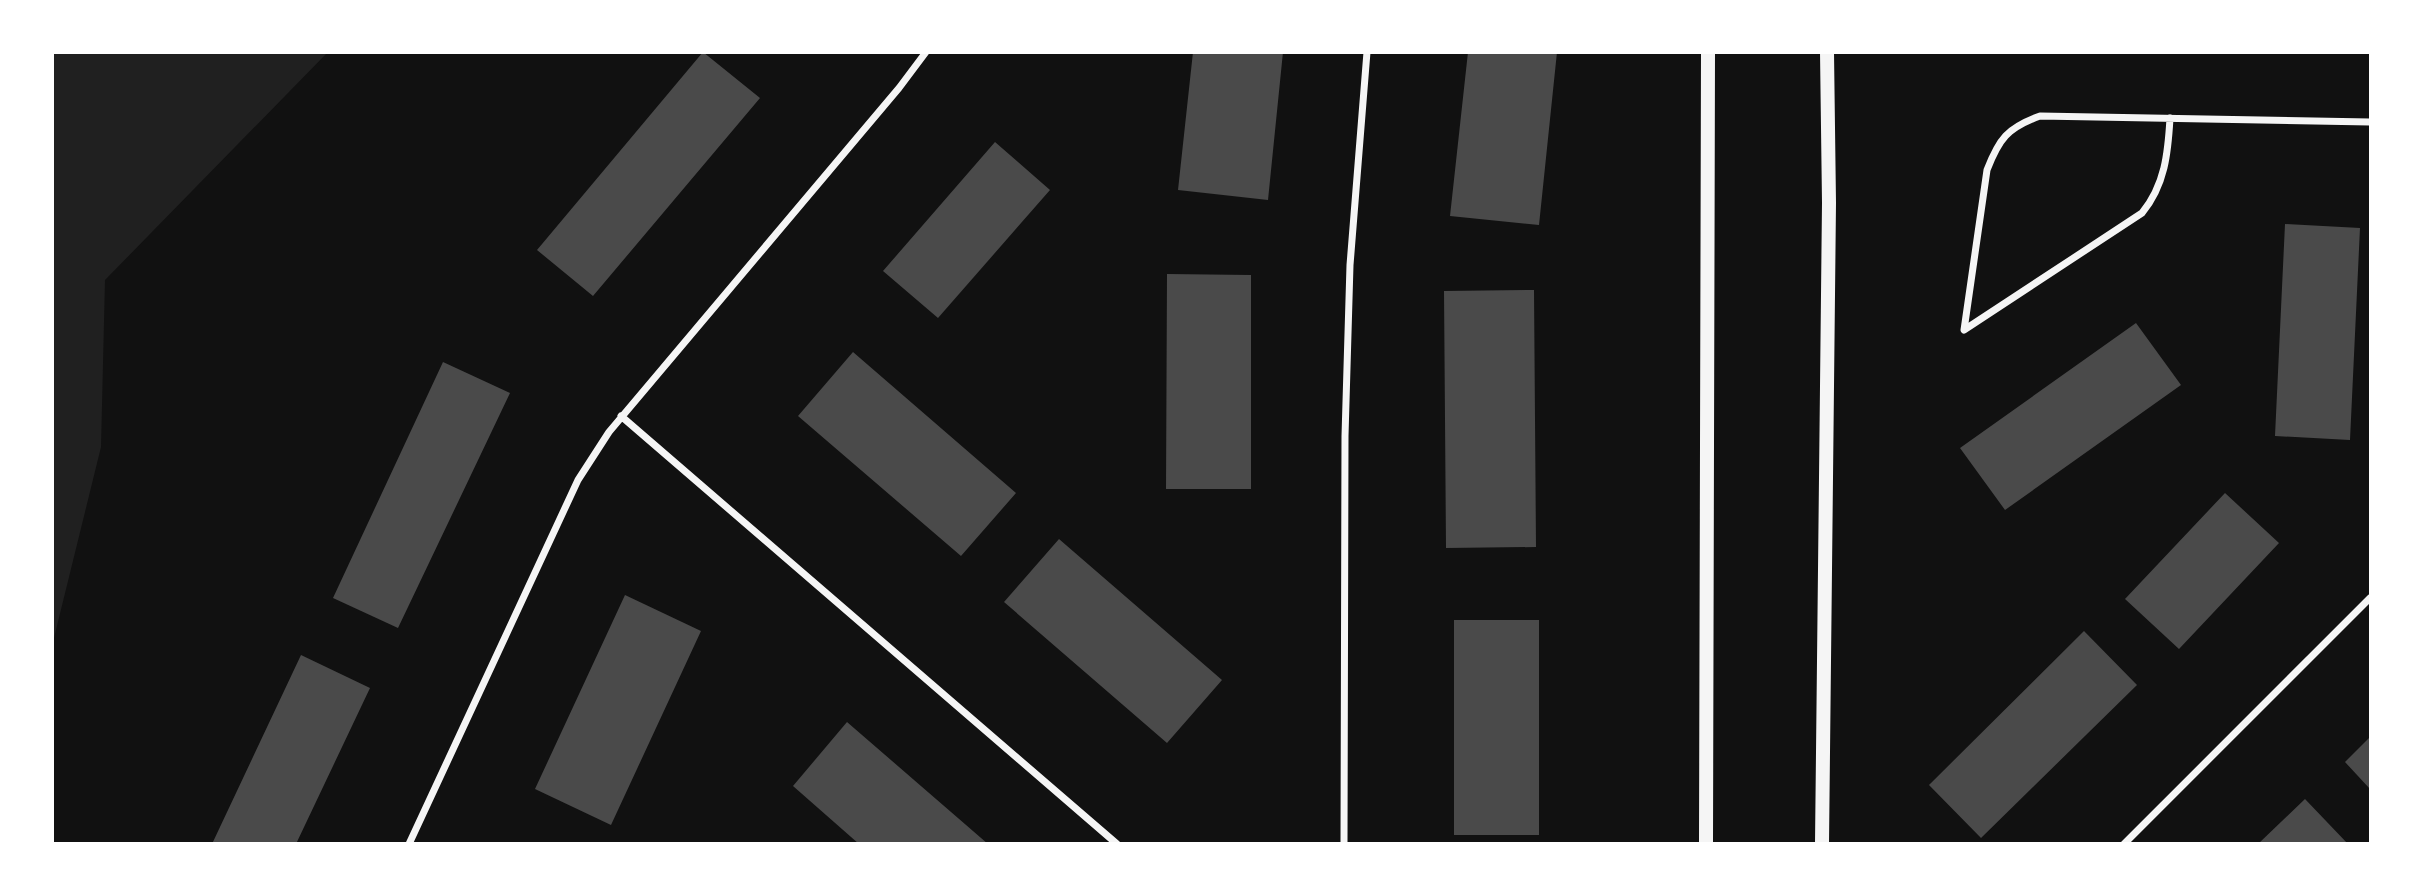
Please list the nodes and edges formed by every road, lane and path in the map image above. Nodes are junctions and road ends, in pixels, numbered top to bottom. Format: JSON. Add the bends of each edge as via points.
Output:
{"nodes":[{"id":1,"x":926,"y":52,"type":"edge"},
{"id":2,"x":1367,"y":52,"type":"edge"},
{"id":3,"x":1708,"y":52,"type":"edge"},
{"id":4,"x":1827,"y":52,"type":"edge"},
{"id":5,"x":2170,"y":118,"type":"junction"},
{"id":6,"x":2371,"y":122,"type":"edge"},
{"id":7,"x":621,"y":416,"type":"junction"},
{"id":8,"x":2371,"y":598,"type":"edge"},
{"id":9,"x":409,"y":844,"type":"edge"},
{"id":10,"x":1116,"y":844,"type":"edge"},
{"id":11,"x":1344,"y":844,"type":"edge"},
{"id":12,"x":1706,"y":844,"type":"edge"},
{"id":13,"x":1822,"y":844,"type":"edge"},
{"id":14,"x":2123,"y":844,"type":"edge"}],
"edges":[{"from":1,"to":7,"type":"street"},
{"from":2,"to":11,"type":"street","via":[[1349,291]]},
{"from":3,"to":12,"type":"main road"},
{"from":4,"to":13,"type":"main road"},
{"from":5,"to":5,"type":"street","via":[[2040,116],[2005,136],[1987,170],[1964,330],[2142,214],[2161,182]]},
{"from":5,"to":6,"type":"street"},
{"from":7,"to":9,"type":"street","via":[[578,480]]},
{"from":7,"to":10,"type":"street"},
{"from":8,"to":14,"type":"street"}]}
